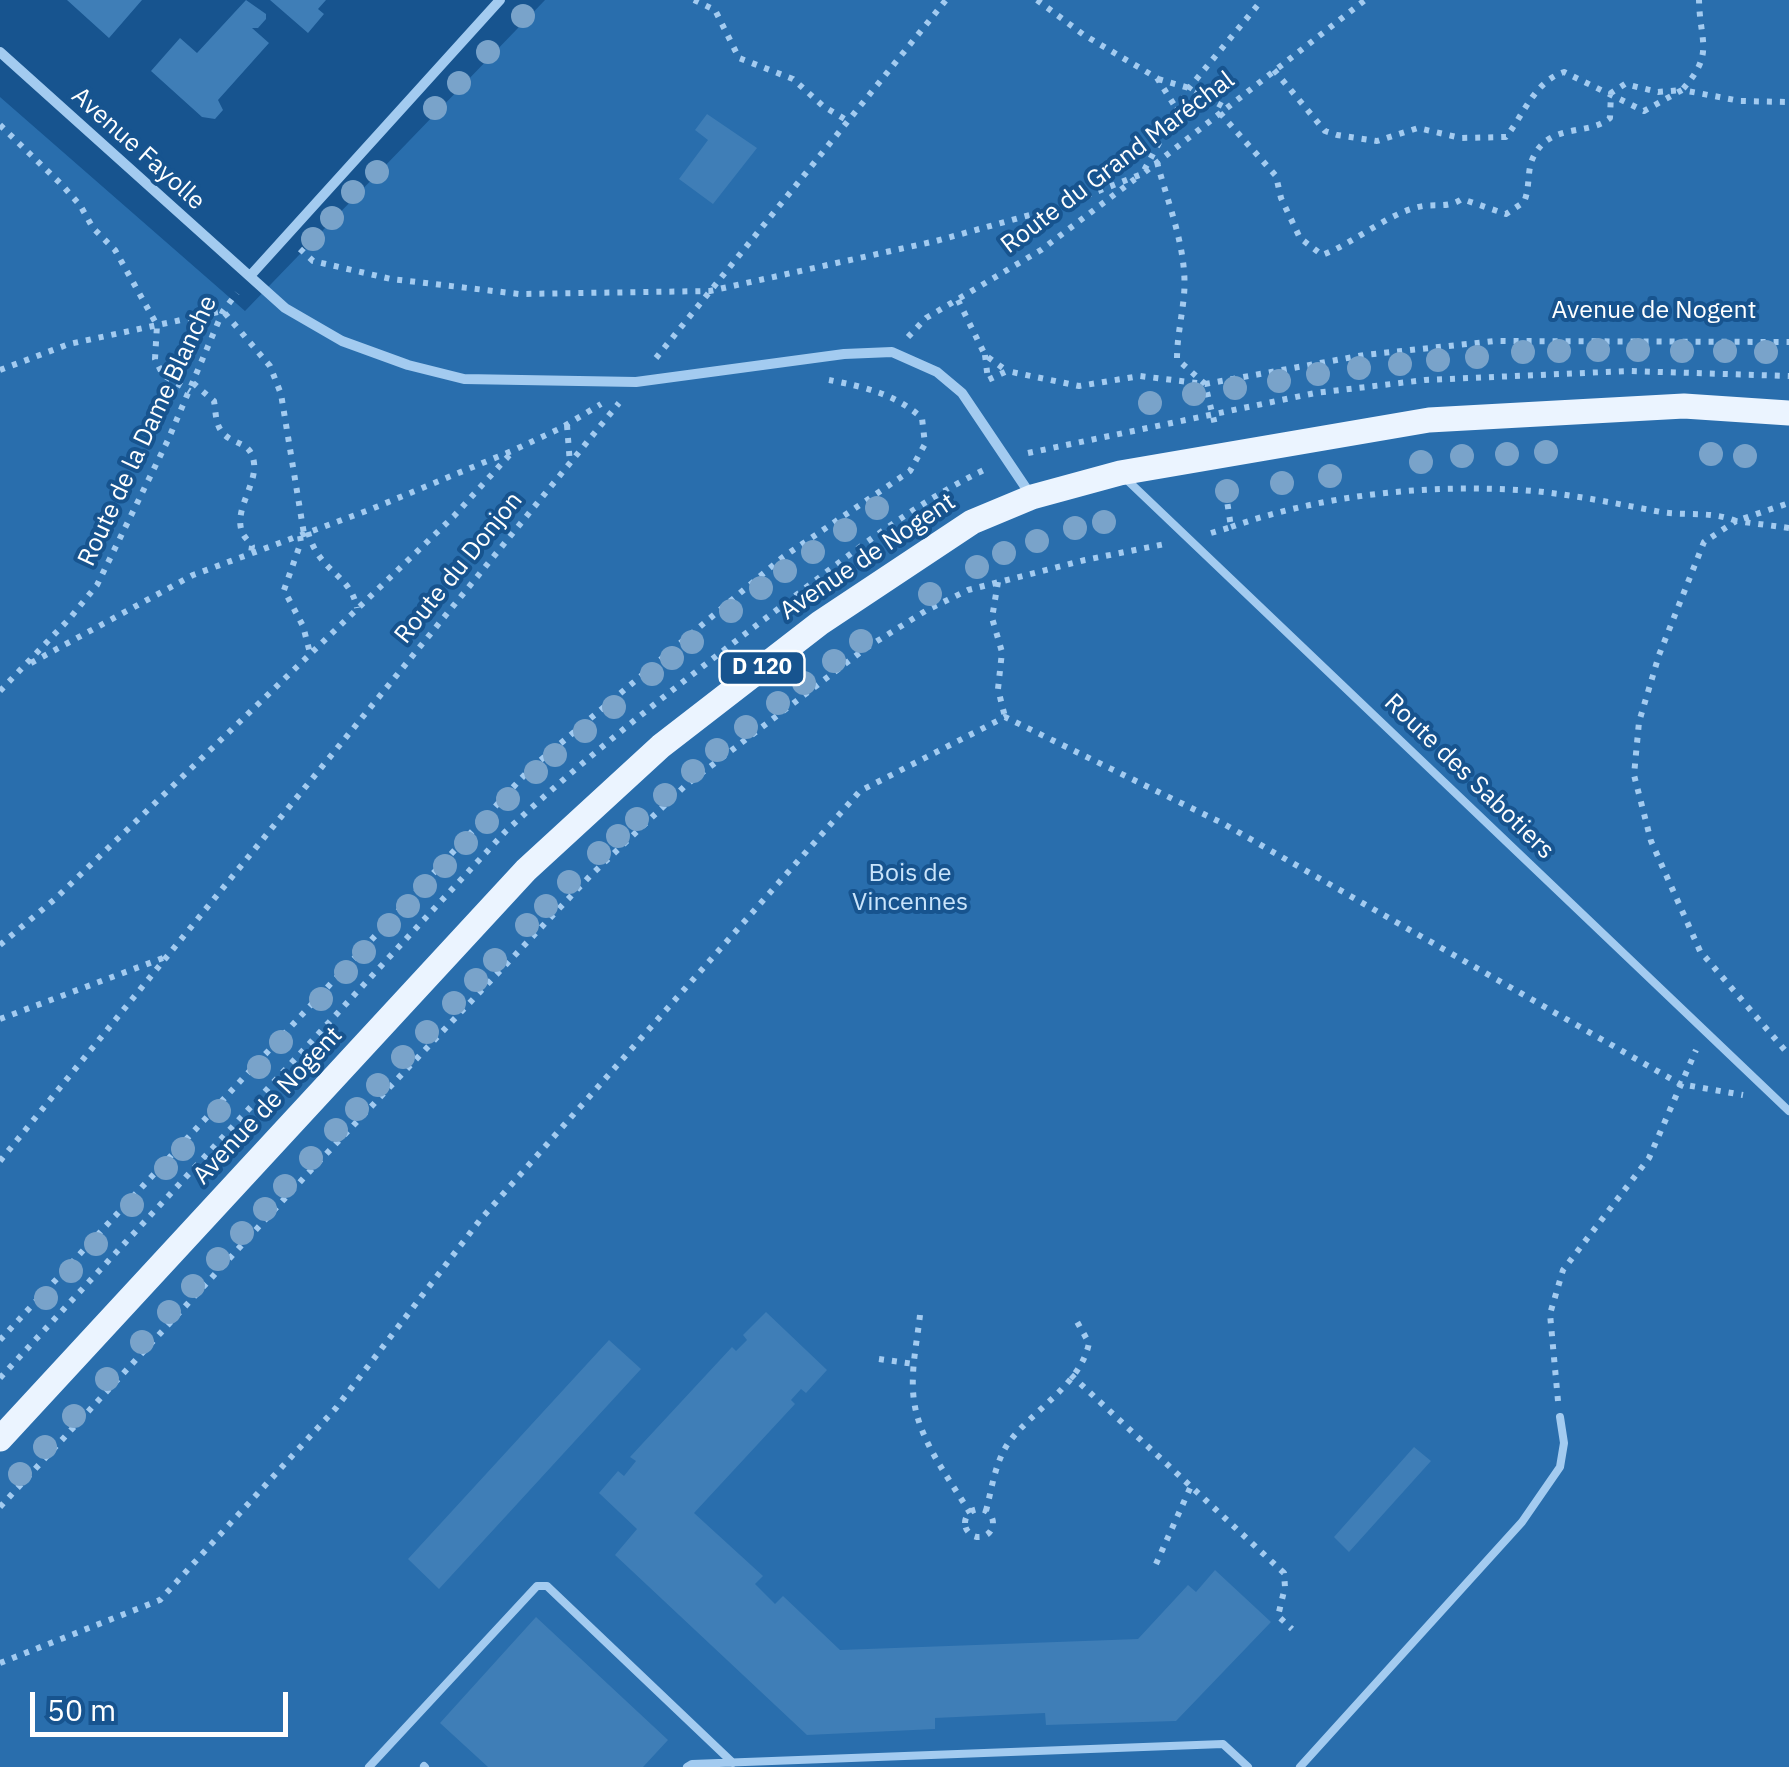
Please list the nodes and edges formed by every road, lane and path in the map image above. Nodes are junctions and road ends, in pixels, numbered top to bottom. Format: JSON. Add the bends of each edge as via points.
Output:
{"nodes":[{"id":1,"x":500,"y":0,"type":"edge"},
{"id":2,"x":694,"y":0,"type":"edge"},
{"id":3,"x":946,"y":0,"type":"edge"},
{"id":4,"x":1037,"y":0,"type":"edge"},
{"id":5,"x":1262,"y":0,"type":"edge"},
{"id":6,"x":1364,"y":0,"type":"edge"},
{"id":7,"x":1699,"y":0,"type":"edge"},
{"id":8,"x":0,"y":52,"type":"edge"},
{"id":9,"x":1274,"y":70,"type":"junction"},
{"id":10,"x":1157,"y":78,"type":"junction"},
{"id":11,"x":1189,"y":88,"type":"junction"},
{"id":12,"x":1682,"y":90,"type":"junction"},
{"id":13,"x":1611,"y":93,"type":"junction"},
{"id":14,"x":1789,"y":102,"type":"edge"},
{"id":15,"x":1176,"y":108,"type":"junction"},
{"id":16,"x":1223,"y":110,"type":"junction"},
{"id":17,"x":848,"y":121,"type":"junction"},
{"id":18,"x":0,"y":125,"type":"edge"},
{"id":19,"x":1157,"y":162,"type":"junction"},
{"id":20,"x":1142,"y":174,"type":"junction"},
{"id":21,"x":300,"y":249,"type":"dead end"},
{"id":22,"x":250,"y":276,"type":"junction"},
{"id":23,"x":710,"y":292,"type":"junction"},
{"id":24,"x":958,"y":300,"type":"junction"},
{"id":25,"x":223,"y":311,"type":"junction"},
{"id":26,"x":156,"y":325,"type":"junction"},
{"id":27,"x":1789,"y":342,"type":"edge"},
{"id":28,"x":892,"y":352,"type":"junction"},
{"id":29,"x":986,"y":355,"type":"junction"},
{"id":30,"x":0,"y":370,"type":"edge"},
{"id":31,"x":1006,"y":371,"type":"junction"},
{"id":32,"x":814,"y":380,"type":"dead end"},
{"id":33,"x":636,"y":382,"type":"junction"},
{"id":34,"x":1204,"y":384,"type":"junction"},
{"id":35,"x":192,"y":387,"type":"junction"},
{"id":36,"x":1789,"y":413,"type":"edge"},
{"id":37,"x":566,"y":425,"type":"junction"},
{"id":38,"x":514,"y":450,"type":"junction"},
{"id":39,"x":1220,"y":454,"type":"junction"},
{"id":40,"x":570,"y":464,"type":"junction"},
{"id":41,"x":1120,"y":473,"type":"junction"},
{"id":42,"x":1032,"y":497,"type":"junction"},
{"id":43,"x":1789,"y":502,"type":"edge"},
{"id":44,"x":1736,"y":521,"type":"junction"},
{"id":45,"x":1231,"y":527,"type":"junction"},
{"id":46,"x":1789,"y":528,"type":"edge"},
{"id":47,"x":304,"y":534,"type":"junction"},
{"id":48,"x":1191,"y":539,"type":"junction"},
{"id":49,"x":251,"y":553,"type":"junction"},
{"id":50,"x":998,"y":582,"type":"junction"},
{"id":51,"x":357,"y":608,"type":"junction"},
{"id":52,"x":310,"y":653,"type":"junction"},
{"id":53,"x":24,"y":667,"type":"junction"},
{"id":54,"x":0,"y":691,"type":"edge"},
{"id":55,"x":1005,"y":716,"type":"junction"},
{"id":56,"x":0,"y":945,"type":"edge"},
{"id":57,"x":167,"y":957,"type":"junction"},
{"id":58,"x":0,"y":1019,"type":"edge"},
{"id":59,"x":1705,"y":1031,"type":"junction"},
{"id":60,"x":1789,"y":1056,"type":"edge"},
{"id":61,"x":1680,"y":1084,"type":"junction"},
{"id":62,"x":1779,"y":1102,"type":"junction"},
{"id":63,"x":1789,"y":1111,"type":"edge"},
{"id":64,"x":0,"y":1161,"type":"edge"},
{"id":65,"x":920,"y":1314,"type":"dead end"},
{"id":66,"x":1076,"y":1320,"type":"dead end"},
{"id":67,"x":0,"y":1340,"type":"edge"},
{"id":68,"x":878,"y":1359,"type":"dead end"},
{"id":69,"x":914,"y":1364,"type":"junction"},
{"id":70,"x":1072,"y":1375,"type":"junction"},
{"id":71,"x":1560,"y":1417,"type":"joint"},
{"id":72,"x":0,"y":1439,"type":"edge"},
{"id":73,"x":1191,"y":1486,"type":"junction"},
{"id":74,"x":0,"y":1507,"type":"edge"},
{"id":75,"x":986,"y":1511,"type":"junction"},
{"id":76,"x":970,"y":1513,"type":"junction"},
{"id":77,"x":1156,"y":1564,"type":"dead end"},
{"id":78,"x":1292,"y":1629,"type":"dead end"},
{"id":79,"x":0,"y":1663,"type":"edge"},
{"id":80,"x":734,"y":1762,"type":"junction"},
{"id":81,"x":369,"y":1767,"type":"edge"},
{"id":82,"x":686,"y":1767,"type":"edge"},
{"id":83,"x":1248,"y":1767,"type":"edge"},
{"id":84,"x":1300,"y":1767,"type":"edge"}],
"edges":[{"from":1,"to":22,"type":"street"},
{"from":2,"to":17,"type":"path","via":[[715,10],[738,58],[794,79]]},
{"from":3,"to":17,"type":"path","name":"Route du Donjon"},
{"from":4,"to":10,"type":"path"},
{"from":5,"to":11,"type":"path"},
{"from":6,"to":9,"type":"path","name":"Route du Grand Maréchal"},
{"from":7,"to":12,"type":"path","via":[[1703,63]]},
{"from":8,"to":22,"type":"street","name":"Avenue Fayolle"},
{"from":9,"to":13,"type":"path","via":[[1325,131],[1367,142],[1418,128],[1462,138],[1506,137],[1532,96],[1564,72]]},
{"from":9,"to":16,"type":"path","name":"Route du Grand Maréchal"},
{"from":10,"to":11,"type":"path"},
{"from":10,"to":15,"type":"path"},
{"from":11,"to":15,"type":"path"},
{"from":11,"to":16,"type":"path"},
{"from":12,"to":13,"type":"path","via":[[1625,84]]},
{"from":12,"to":13,"type":"path","via":[[1644,112]]},
{"from":12,"to":14,"type":"path"},
{"from":13,"to":16,"type":"path","via":[[1610,118],[1601,126],[1561,132],[1542,147],[1517,208],[1506,214],[1462,199],[1424,206],[1322,255],[1300,238],[1276,176]]},
{"from":15,"to":20,"type":"path"},
{"from":16,"to":19,"type":"path","name":"Route du Grand Maréchal"},
{"from":17,"to":23,"type":"path","name":"Route du Donjon"},
{"from":18,"to":26,"type":"path","via":[[80,205],[129,272]]},
{"from":19,"to":20,"type":"path","name":"Route du Grand Maréchal"},
{"from":19,"to":34,"type":"path","via":[[1182,255],[1177,359]]},
{"from":20,"to":23,"type":"path","via":[[1055,208],[936,241]]},
{"from":20,"to":24,"type":"path","name":"Route du Grand Maréchal","via":[[1041,250]]},
{"from":21,"to":23,"type":"path","via":[[314,261],[390,279],[519,294]]},
{"from":22,"to":25,"type":"path","name":"Route de la Dame Blanche"},
{"from":22,"to":33,"type":"street","via":[[285,308],[328,333],[408,365],[464,379]]},
{"from":23,"to":33,"type":"path","name":"Route du Donjon"},
{"from":24,"to":28,"type":"path","name":"Route du Grand Maréchal","via":[[926,318]]},
{"from":24,"to":29,"type":"path"},
{"from":25,"to":26,"type":"path"},
{"from":25,"to":35,"type":"path","name":"Route de la Dame Blanche"},
{"from":25,"to":47,"type":"path","via":[[270,366],[281,394]]},
{"from":26,"to":30,"type":"path","via":[[69,344]]},
{"from":26,"to":35,"type":"path","via":[[155,359],[163,376]]},
{"from":27,"to":34,"type":"path","name":"Avenue de Nogent","via":[[1496,341],[1364,355]]},
{"from":28,"to":33,"type":"street"},
{"from":28,"to":42,"type":"street","via":[[937,372],[962,393]]},
{"from":29,"to":31,"type":"path"},
{"from":29,"to":31,"type":"path","via":[[988,380]]},
{"from":31,"to":34,"type":"path","name":"Avenue de Nogent","via":[[1080,386],[1140,376]]},
{"from":32,"to":67,"type":"path","via":[[882,392],[922,418],[924,444],[910,472],[783,557],[530,769]]},
{"from":33,"to":37,"type":"path"},
{"from":33,"to":40,"type":"path","name":"Route du Donjon"},
{"from":34,"to":39,"type":"path"},
{"from":35,"to":49,"type":"path","via":[[214,402],[224,436],[251,452],[254,473],[241,523]]},
{"from":35,"to":53,"type":"path","name":"Route de la Dame Blanche","via":[[97,585]]},
{"from":36,"to":39,"type":"main road","name":"Avenue de Nogent","number":"D 120","via":[[1684,406],[1430,420]]},
{"from":37,"to":38,"type":"path"},
{"from":37,"to":40,"type":"path"},
{"from":38,"to":47,"type":"path"},
{"from":38,"to":51,"type":"path"},
{"from":39,"to":41,"type":"main road","name":"Avenue de Nogent","number":"D 120"},
{"from":39,"to":45,"type":"path"},
{"from":40,"to":57,"type":"path","name":"Route du Donjon"},
{"from":41,"to":42,"type":"main road","name":"Avenue de Nogent","number":"D 120"},
{"from":41,"to":48,"type":"lane","name":"Route des Sabotiers"},
{"from":42,"to":72,"type":"main road","name":"Avenue de Nogent","number":"D 120","via":[[944,538],[660,746],[526,870]]},
{"from":43,"to":44,"type":"path"},
{"from":44,"to":45,"type":"path","via":[[1529,491],[1420,491],[1317,504]]},
{"from":44,"to":46,"type":"path"},
{"from":44,"to":60,"type":"path","via":[[1704,542],[1659,655],[1639,722],[1634,775],[1651,841],[1700,951]]},
{"from":45,"to":48,"type":"path"},
{"from":47,"to":49,"type":"path"},
{"from":47,"to":51,"type":"path","via":[[317,558],[349,586]]},
{"from":47,"to":52,"type":"path","via":[[284,590]]},
{"from":48,"to":50,"type":"path"},
{"from":48,"to":59,"type":"lane","name":"Route des Sabotiers"},
{"from":49,"to":53,"type":"path","via":[[193,575]]},
{"from":50,"to":55,"type":"path","via":[[992,618],[1002,652],[998,689]]},
{"from":50,"to":74,"type":"path","via":[[927,610],[866,648],[686,786],[590,876],[310,1170]]},
{"from":51,"to":52,"type":"path"},
{"from":52,"to":56,"type":"path"},
{"from":53,"to":54,"type":"path","name":"Route de la Dame Blanche"},
{"from":55,"to":61,"type":"path","via":[[1224,824]]},
{"from":55,"to":79,"type":"path","via":[[860,790],[480,1220],[336,1408],[160,1600]]},
{"from":57,"to":58,"type":"path"},
{"from":57,"to":64,"type":"path","name":"Route du Donjon"},
{"from":59,"to":61,"type":"path"},
{"from":59,"to":62,"type":"lane","name":"Route des Sabotiers"},
{"from":61,"to":62,"type":"path"},
{"from":61,"to":71,"type":"path","via":[[1648,1158],[1562,1270],[1550,1314]]},
{"from":62,"to":63,"type":"lane","name":"Route des Sabotiers"},
{"from":65,"to":69,"type":"path"},
{"from":66,"to":70,"type":"path","via":[[1089,1343]]},
{"from":68,"to":69,"type":"path"},
{"from":69,"to":76,"type":"path","via":[[922,1428]]},
{"from":70,"to":73,"type":"path"},
{"from":70,"to":75,"type":"path","via":[[1009,1442]]},
{"from":71,"to":84,"type":"lane","via":[[1560,1467],[1522,1522]]},
{"from":73,"to":77,"type":"path"},
{"from":73,"to":78,"type":"path","via":[[1284,1573],[1278,1616]]},
{"from":75,"to":76,"type":"path"},
{"from":75,"to":76,"type":"path","via":[[993,1526],[981,1537],[966,1528]]},
{"from":80,"to":81,"type":"lane","via":[[547,1586],[537,1586]]},
{"from":80,"to":82,"type":"lane"},
{"from":80,"to":83,"type":"lane","via":[[1223,1744]]}]}
